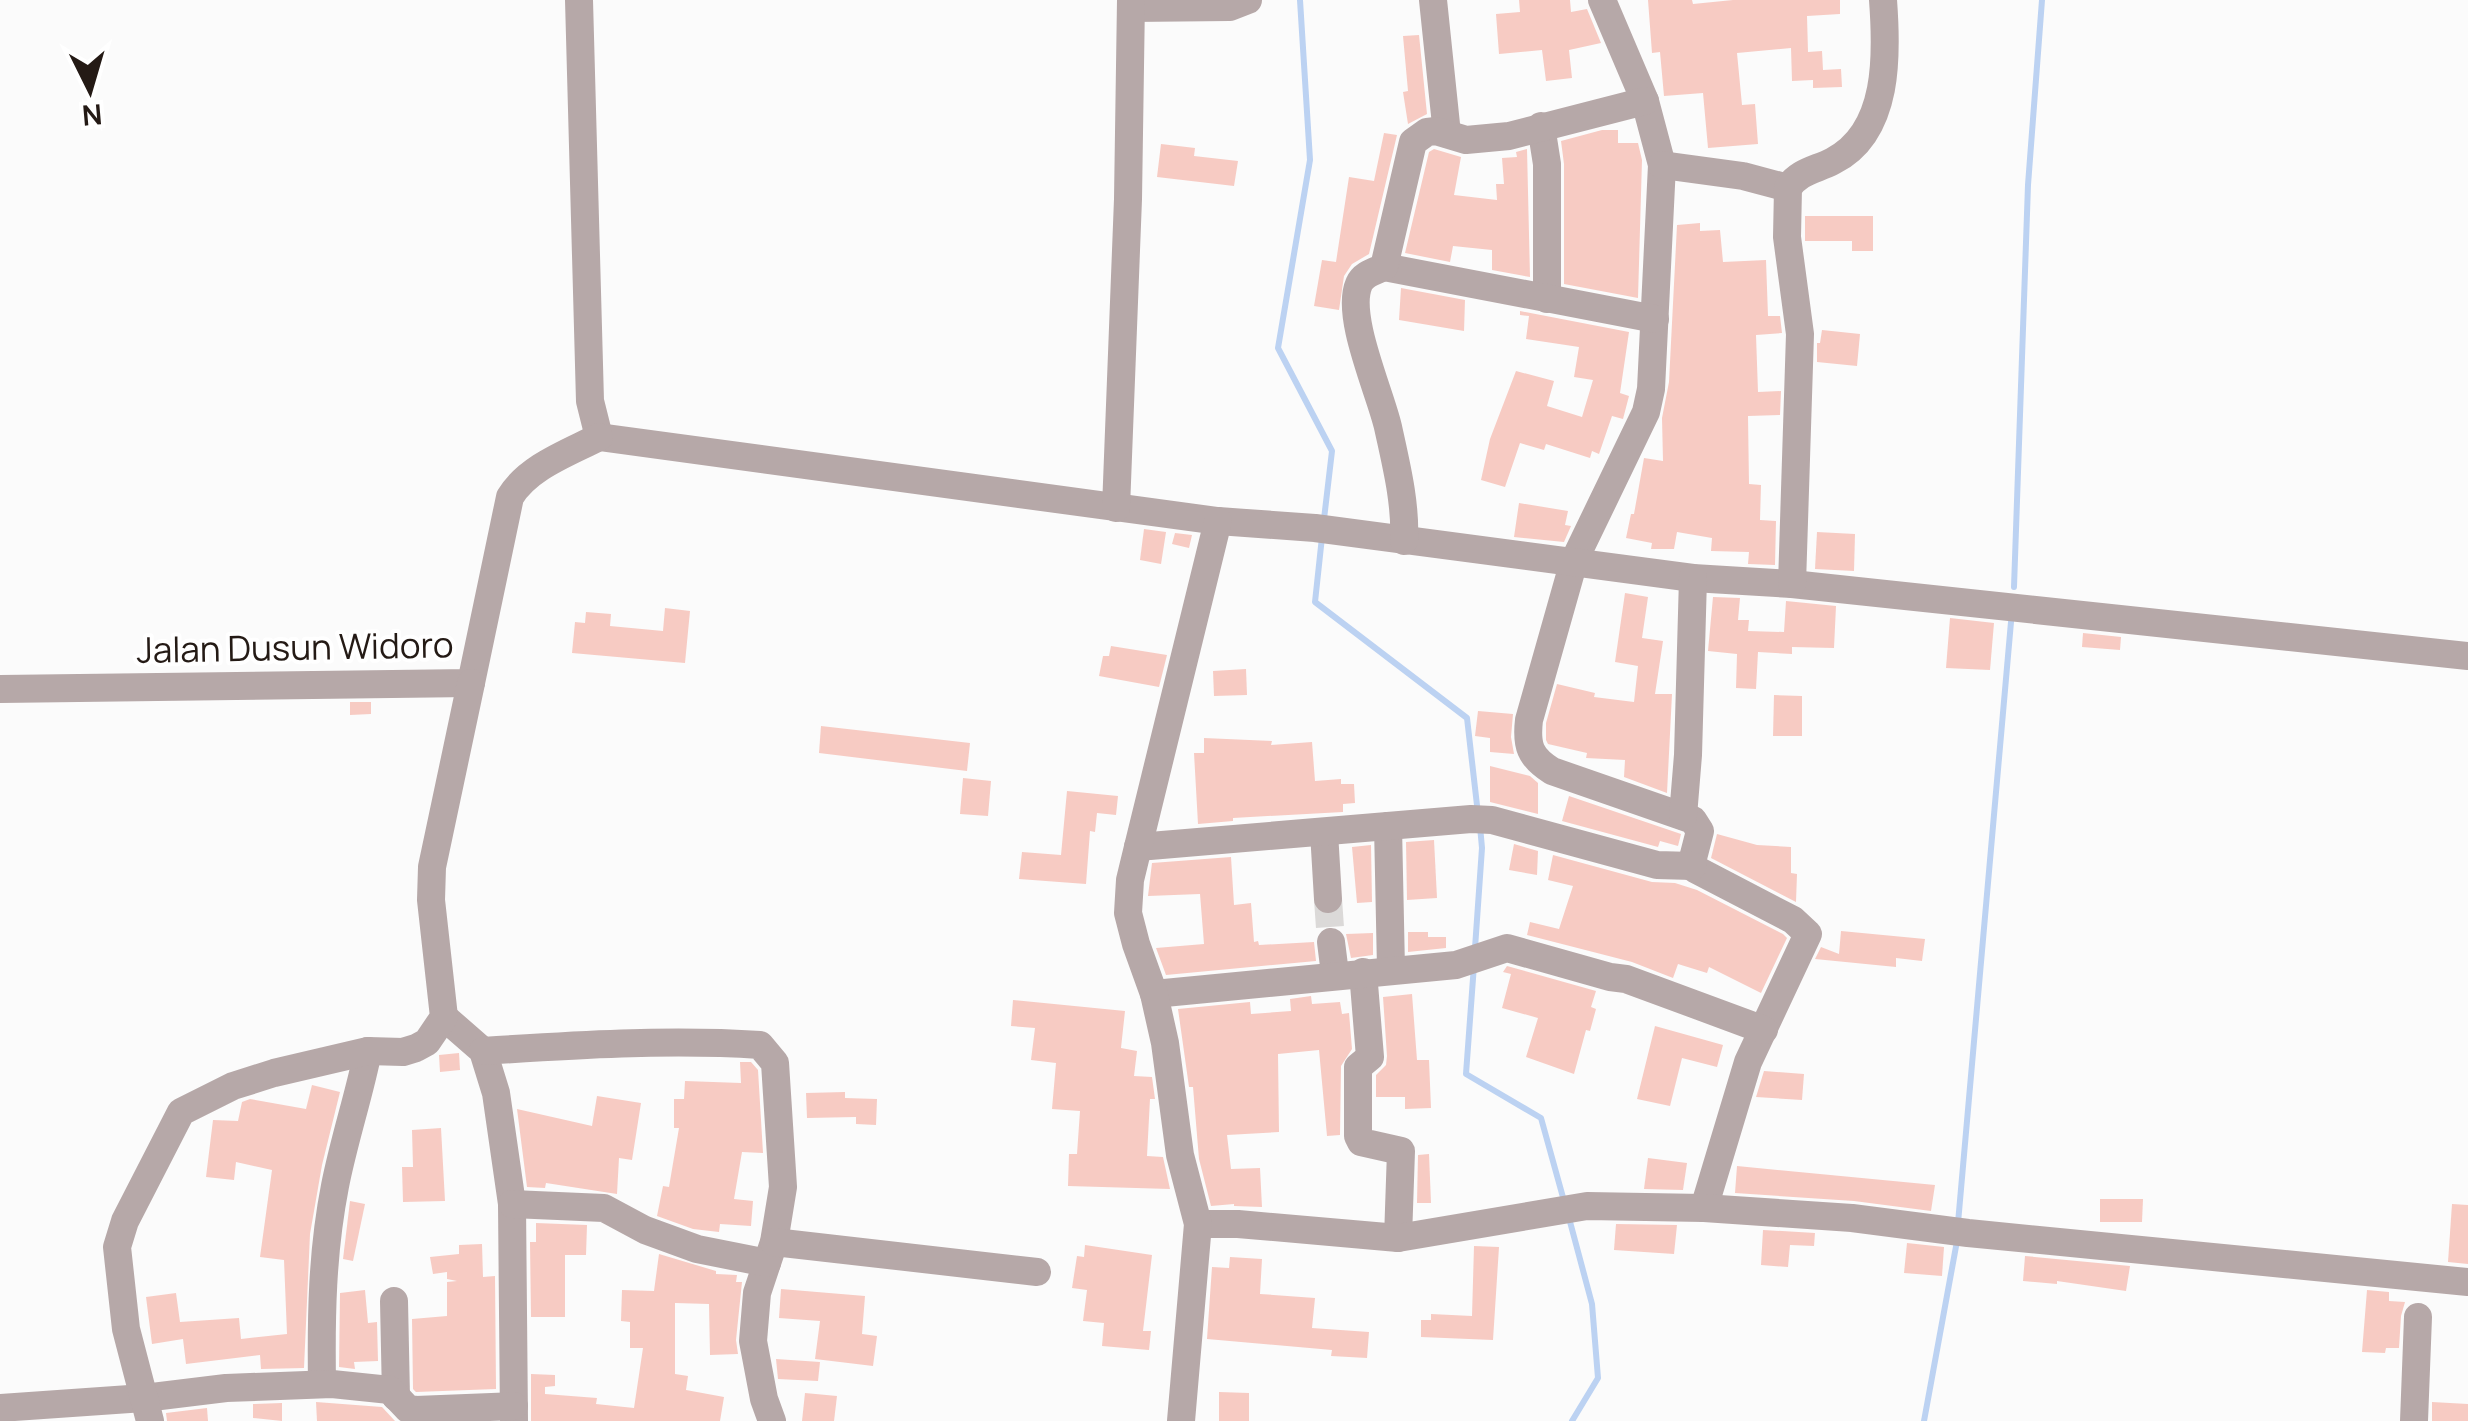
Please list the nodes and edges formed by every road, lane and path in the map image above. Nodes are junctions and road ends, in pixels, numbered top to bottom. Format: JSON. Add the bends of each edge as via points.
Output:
{"nodes":[{"id":1,"x":579,"y":0,"type":"edge"},
{"id":2,"x":1248,"y":0,"type":"edge"},
{"id":3,"x":1433,"y":0,"type":"edge"},
{"id":4,"x":1602,"y":0,"type":"edge"},
{"id":5,"x":1883,"y":0,"type":"edge"},
{"id":6,"x":1131,"y":4,"type":"edge"},
{"id":7,"x":1645,"y":101,"type":"junction"},
{"id":8,"x":1541,"y":126,"type":"junction"},
{"id":9,"x":1447,"y":134,"type":"junction"},
{"id":10,"x":1662,"y":165,"type":"junction"},
{"id":11,"x":1788,"y":188,"type":"junction"},
{"id":12,"x":1384,"y":268,"type":"junction"},
{"id":13,"x":1547,"y":300,"type":"junction"},
{"id":14,"x":1655,"y":319,"type":"junction"},
{"id":15,"x":598,"y":437,"type":"junction"},
{"id":16,"x":1116,"y":508,"type":"junction"},
{"id":17,"x":1218,"y":521,"type":"junction"},
{"id":18,"x":1404,"y":541,"type":"junction"},
{"id":19,"x":1574,"y":562,"type":"junction"},
{"id":20,"x":1692,"y":578,"type":"junction"},
{"id":21,"x":1792,"y":584,"type":"junction"},
{"id":22,"x":2468,"y":656,"type":"edge"},
{"id":23,"x":471,"y":683,"type":"junction"},
{"id":24,"x":0,"y":689,"type":"edge"},
{"id":25,"x":1683,"y":816,"type":"junction"},
{"id":26,"x":1388,"y":826,"type":"junction"},
{"id":27,"x":1324,"y":832,"type":"junction"},
{"id":28,"x":1138,"y":846,"type":"junction"},
{"id":29,"x":1693,"y":866,"type":"junction"},
{"id":30,"x":1328,"y":899,"type":"tunnel mouth"},
{"id":31,"x":1332,"y":942,"type":"tunnel mouth"},
{"id":32,"x":1377,"y":970,"type":"junction"},
{"id":33,"x":1335,"y":974,"type":"junction"},
{"id":34,"x":1154,"y":994,"type":"junction"},
{"id":35,"x":444,"y":1017,"type":"junction"},
{"id":36,"x":1764,"y":1030,"type":"junction"},
{"id":37,"x":483,"y":1051,"type":"junction"},
{"id":38,"x":368,"y":1052,"type":"junction"},
{"id":39,"x":512,"y":1204,"type":"junction"},
{"id":40,"x":1704,"y":1208,"type":"junction"},
{"id":41,"x":1198,"y":1224,"type":"junction"},
{"id":42,"x":1398,"y":1238,"type":"junction"},
{"id":43,"x":771,"y":1252,"type":"junction"},
{"id":44,"x":1037,"y":1272,"type":"dead end"},
{"id":45,"x":2468,"y":1282,"type":"edge"},
{"id":46,"x":394,"y":1300,"type":"dead end"},
{"id":47,"x":2418,"y":1318,"type":"dead end"},
{"id":48,"x":322,"y":1384,"type":"junction"},
{"id":49,"x":396,"y":1397,"type":"junction"},
{"id":50,"x":0,"y":1408,"type":"edge"},
{"id":51,"x":147,"y":1410,"type":"edge"},
{"id":52,"x":514,"y":1414,"type":"edge"},
{"id":53,"x":772,"y":1421,"type":"edge"},
{"id":54,"x":1181,"y":1421,"type":"edge"},
{"id":55,"x":2414,"y":1421,"type":"edge"}],
"edges":[{"from":1,"to":15,"type":"street","via":[[590,402]]},
{"from":2,"to":6,"type":"street","via":[[1230,6]]},
{"from":3,"to":9,"type":"street"},
{"from":4,"to":7,"type":"street"},
{"from":5,"to":11,"type":"street","via":[[1884,65],[1872,118],[1844,154]]},
{"from":6,"to":16,"type":"street"},
{"from":7,"to":8,"type":"street"},
{"from":7,"to":10,"type":"street"},
{"from":8,"to":9,"type":"street","via":[[1484,140]]},
{"from":8,"to":13,"type":"street"},
{"from":9,"to":12,"type":"street","via":[[1427,132],[1413,142]]},
{"from":10,"to":11,"type":"street"},
{"from":10,"to":14,"type":"street"},
{"from":11,"to":21,"type":"street","via":[[1800,334]]},
{"from":12,"to":13,"type":"street"},
{"from":12,"to":18,"type":"street","via":[[1360,283],[1358,318],[1388,424]]},
{"from":13,"to":14,"type":"street"},
{"from":14,"to":19,"type":"street","via":[[1646,412]]},
{"from":15,"to":16,"type":"street"},
{"from":15,"to":23,"type":"street","name":"Jalan Dusun Widoro","via":[[536,470],[510,497]]},
{"from":16,"to":17,"type":"street"},
{"from":17,"to":18,"type":"street"},
{"from":17,"to":28,"type":"street"},
{"from":18,"to":19,"type":"street"},
{"from":19,"to":20,"type":"street"},
{"from":19,"to":25,"type":"street","via":[[1529,720],[1528,747],[1552,772]]},
{"from":20,"to":21,"type":"street"},
{"from":20,"to":25,"type":"street"},
{"from":21,"to":22,"type":"street"},
{"from":23,"to":24,"type":"street","name":"Jalan Dusun Widoro"},
{"from":23,"to":35,"type":"street","via":[[432,867]]},
{"from":25,"to":29,"type":"street","via":[[1700,831]]},
{"from":26,"to":27,"type":"street"},
{"from":26,"to":29,"type":"street","via":[[1482,819],[1657,865]]},
{"from":26,"to":32,"type":"street"},
{"from":27,"to":28,"type":"street"},
{"from":27,"to":30,"type":"street"},
{"from":28,"to":34,"type":"street","via":[[1128,913]]},
{"from":29,"to":36,"type":"street","via":[[1808,934]]},
{"from":31,"to":33,"type":"street"},
{"from":32,"to":33,"type":"street"},
{"from":32,"to":36,"type":"street","via":[[1471,962],[1508,948],[1626,979]]},
{"from":32,"to":42,"type":"street","via":[[1370,1057],[1358,1067],[1358,1136],[1400,1151]]},
{"from":33,"to":34,"type":"street"},
{"from":34,"to":41,"type":"street"},
{"from":35,"to":37,"type":"street"},
{"from":35,"to":38,"type":"street","via":[[416,1048]]},
{"from":36,"to":40,"type":"street","via":[[1732,1106]]},
{"from":37,"to":39,"type":"street"},
{"from":37,"to":43,"type":"street","via":[[760,1045],[776,1063],[780,1116],[783,1187]]},
{"from":38,"to":48,"type":"street","via":[[325,1251]]},
{"from":38,"to":51,"type":"street","via":[[274,1073],[181,1112],[125,1220],[118,1247],[126,1329]]},
{"from":39,"to":43,"type":"street","via":[[604,1208],[698,1249]]},
{"from":39,"to":52,"type":"street"},
{"from":40,"to":42,"type":"street","via":[[1586,1206]]},
{"from":40,"to":45,"type":"street"},
{"from":41,"to":42,"type":"street"},
{"from":41,"to":54,"type":"street"},
{"from":43,"to":44,"type":"street"},
{"from":43,"to":53,"type":"street","via":[[757,1293],[753,1340]]},
{"from":46,"to":49,"type":"street"},
{"from":47,"to":55,"type":"street"},
{"from":48,"to":49,"type":"street","via":[[383,1388]]},
{"from":48,"to":51,"type":"street","via":[[226,1388]]},
{"from":49,"to":52,"type":"street","via":[[416,1410]]},
{"from":50,"to":51,"type":"street"}]}
